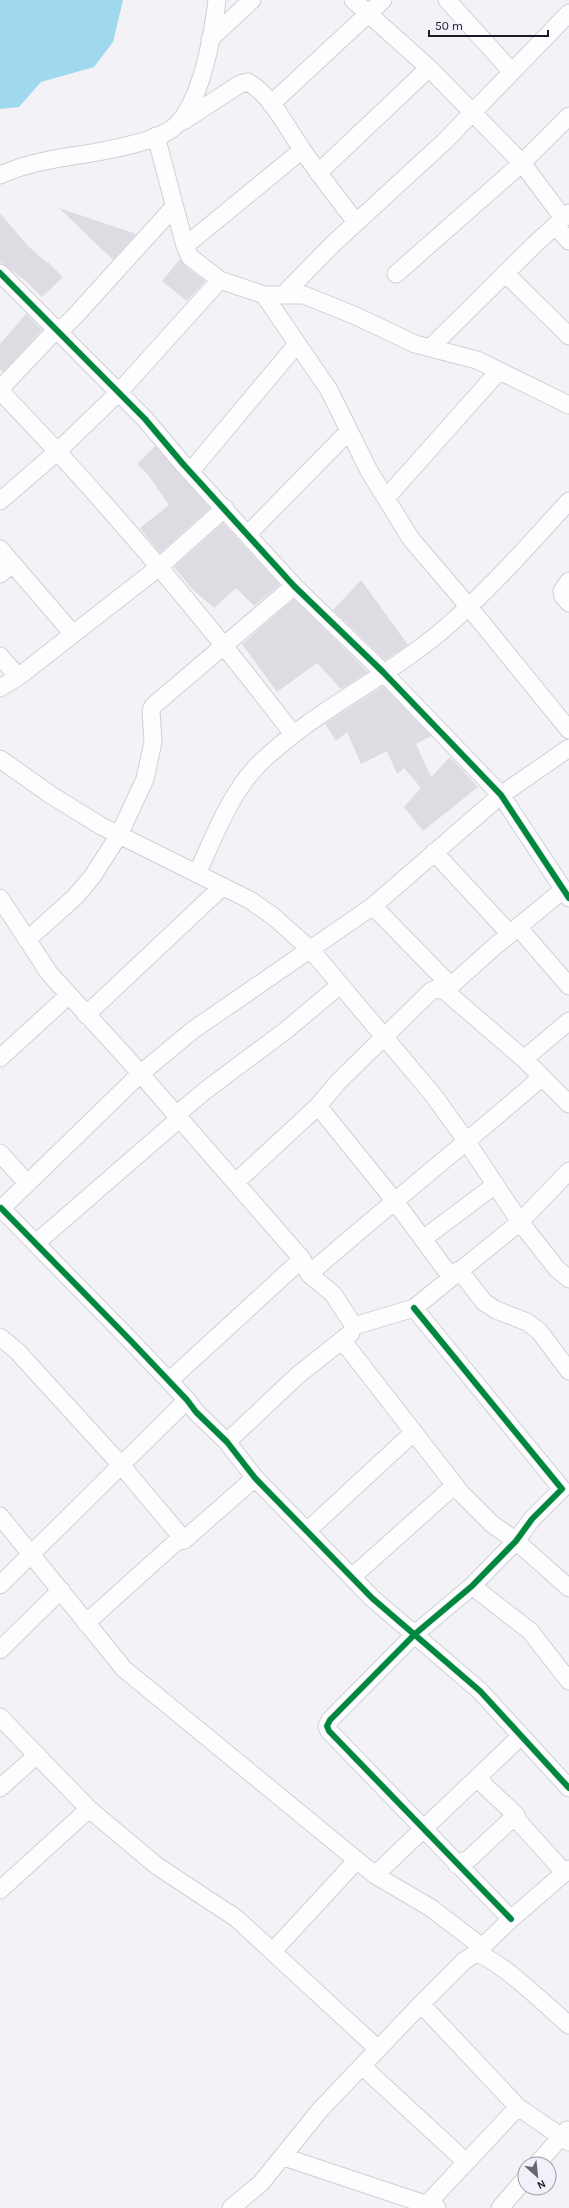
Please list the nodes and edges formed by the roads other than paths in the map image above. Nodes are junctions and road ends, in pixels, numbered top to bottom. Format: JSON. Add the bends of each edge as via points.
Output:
{"nodes":[{"id":1,"x":217,"y":0,"type":"edge"},
{"id":2,"x":252,"y":0,"type":"edge"},
{"id":3,"x":353,"y":0,"type":"edge"},
{"id":4,"x":383,"y":0,"type":"edge"},
{"id":5,"x":446,"y":0,"type":"edge"},
{"id":6,"x":569,"y":13,"type":"edge"},
{"id":7,"x":370,"y":14,"type":"junction"},
{"id":8,"x":210,"y":39,"type":"junction"},
{"id":9,"x":429,"y":68,"type":"junction"},
{"id":10,"x":512,"y":72,"type":"junction"},
{"id":11,"x":271,"y":104,"type":"junction"},
{"id":12,"x":472,"y":113,"type":"junction"},
{"id":13,"x":569,"y":116,"type":"edge"},
{"id":14,"x":173,"y":128,"type":"junction"},
{"id":15,"x":156,"y":136,"type":"junction"},
{"id":16,"x":302,"y":150,"type":"junction"},
{"id":17,"x":522,"y":163,"type":"junction"},
{"id":18,"x":318,"y":173,"type":"junction"},
{"id":19,"x":0,"y":175,"type":"edge"},
{"id":20,"x":174,"y":207,"type":"junction"},
{"id":21,"x":562,"y":219,"type":"edge"},
{"id":22,"x":356,"y":222,"type":"junction"},
{"id":23,"x":569,"y":241,"type":"edge"},
{"id":24,"x":185,"y":246,"type":"junction"},
{"id":25,"x":0,"y":273,"type":"edge"},
{"id":26,"x":505,"y":273,"type":"junction"},
{"id":27,"x":396,"y":274,"type":"dead end"},
{"id":28,"x":220,"y":280,"type":"junction"},
{"id":29,"x":284,"y":294,"type":"junction"},
{"id":30,"x":264,"y":295,"type":"junction"},
{"id":31,"x":56,"y":330,"type":"junction"},
{"id":32,"x":569,"y":336,"type":"edge"},
{"id":33,"x":298,"y":344,"type":"junction"},
{"id":34,"x":430,"y":348,"type":"junction"},
{"id":35,"x":499,"y":371,"type":"junction"},
{"id":36,"x":0,"y":390,"type":"edge"},
{"id":37,"x":119,"y":392,"type":"junction"},
{"id":38,"x":569,"y":405,"type":"edge"},
{"id":39,"x":349,"y":431,"type":"junction"},
{"id":40,"x":58,"y":451,"type":"junction"},
{"id":41,"x":190,"y":472,"type":"junction"},
{"id":42,"x":386,"y":498,"type":"junction"},
{"id":43,"x":0,"y":501,"type":"edge"},
{"id":44,"x":569,"y":501,"type":"edge"},
{"id":45,"x":225,"y":508,"type":"junction"},
{"id":46,"x":248,"y":534,"type":"junction"},
{"id":47,"x":0,"y":549,"type":"edge"},
{"id":48,"x":158,"y":568,"type":"junction"},
{"id":49,"x":6,"y":569,"type":"edge"},
{"id":50,"x":569,"y":581,"type":"edge"},
{"id":51,"x":294,"y":586,"type":"junction"},
{"id":52,"x":569,"y":603,"type":"edge"},
{"id":53,"x":470,"y":607,"type":"junction"},
{"id":54,"x":73,"y":634,"type":"junction"},
{"id":55,"x":224,"y":644,"type":"junction"},
{"id":56,"x":0,"y":656,"type":"edge"},
{"id":57,"x":383,"y":672,"type":"junction"},
{"id":58,"x":18,"y":677,"type":"junction"},
{"id":59,"x":0,"y":688,"type":"edge"},
{"id":60,"x":569,"y":730,"type":"edge"},
{"id":61,"x":293,"y":734,"type":"junction"},
{"id":62,"x":569,"y":748,"type":"edge"},
{"id":63,"x":0,"y":759,"type":"edge"},
{"id":64,"x":501,"y":795,"type":"junction"},
{"id":65,"x":119,"y":835,"type":"junction"},
{"id":66,"x":434,"y":852,"type":"junction"},
{"id":67,"x":197,"y":874,"type":"junction"},
{"id":68,"x":222,"y":887,"type":"junction"},
{"id":69,"x":566,"y":893,"type":"edge"},
{"id":70,"x":0,"y":898,"type":"edge"},
{"id":71,"x":372,"y":906,"type":"junction"},
{"id":72,"x":514,"y":930,"type":"junction"},
{"id":73,"x":27,"y":940,"type":"junction"},
{"id":74,"x":311,"y":950,"type":"junction"},
{"id":75,"x":340,"y":985,"type":"junction"},
{"id":76,"x":569,"y":986,"type":"edge"},
{"id":77,"x":448,"y":989,"type":"junction"},
{"id":78,"x":69,"y":995,"type":"junction"},
{"id":79,"x":86,"y":1015,"type":"junction"},
{"id":80,"x":569,"y":1021,"type":"edge"},
{"id":81,"x":383,"y":1037,"type":"junction"},
{"id":82,"x":0,"y":1058,"type":"edge"},
{"id":83,"x":524,"y":1059,"type":"junction"},
{"id":84,"x":140,"y":1074,"type":"junction"},
{"id":85,"x":542,"y":1078,"type":"junction"},
{"id":86,"x":569,"y":1104,"type":"edge"},
{"id":87,"x":318,"y":1106,"type":"junction"},
{"id":88,"x":178,"y":1117,"type":"junction"},
{"id":89,"x":468,"y":1142,"type":"junction"},
{"id":90,"x":0,"y":1153,"type":"edge"},
{"id":91,"x":569,"y":1171,"type":"edge"},
{"id":92,"x":26,"y":1182,"type":"junction"},
{"id":93,"x":236,"y":1182,"type":"junction"},
{"id":94,"x":495,"y":1184,"type":"junction"},
{"id":95,"x":394,"y":1200,"type":"junction"},
{"id":96,"x":0,"y":1209,"type":"edge"},
{"id":97,"x":520,"y":1222,"type":"junction"},
{"id":98,"x":423,"y":1239,"type":"junction"},
{"id":99,"x":36,"y":1243,"type":"junction"},
{"id":100,"x":306,"y":1266,"type":"junction"},
{"id":101,"x":455,"y":1274,"type":"junction"},
{"id":102,"x":569,"y":1279,"type":"edge"},
{"id":103,"x":414,"y":1308,"type":"junction"},
{"id":104,"x":354,"y":1326,"type":"junction"},
{"id":105,"x":0,"y":1337,"type":"edge"},
{"id":106,"x":342,"y":1340,"type":"junction"},
{"id":107,"x":569,"y":1371,"type":"edge"},
{"id":108,"x":169,"y":1380,"type":"junction"},
{"id":109,"x":187,"y":1400,"type":"junction"},
{"id":110,"x":414,"y":1432,"type":"junction"},
{"id":111,"x":227,"y":1442,"type":"junction"},
{"id":112,"x":121,"y":1465,"type":"junction"},
{"id":113,"x":255,"y":1478,"type":"junction"},
{"id":114,"x":455,"y":1485,"type":"junction"},
{"id":115,"x":566,"y":1486,"type":"edge"},
{"id":116,"x":0,"y":1516,"type":"edge"},
{"id":117,"x":306,"y":1531,"type":"junction"},
{"id":118,"x":184,"y":1540,"type":"junction"},
{"id":119,"x":516,"y":1541,"type":"junction"},
{"id":120,"x":31,"y":1553,"type":"junction"},
{"id":121,"x":352,"y":1577,"type":"junction"},
{"id":122,"x":0,"y":1585,"type":"edge"},
{"id":123,"x":472,"y":1586,"type":"junction"},
{"id":124,"x":569,"y":1588,"type":"edge"},
{"id":125,"x":61,"y":1590,"type":"junction"},
{"id":126,"x":86,"y":1623,"type":"junction"},
{"id":127,"x":415,"y":1634,"type":"junction"},
{"id":128,"x":0,"y":1650,"type":"edge"},
{"id":129,"x":569,"y":1681,"type":"edge"},
{"id":130,"x":0,"y":1717,"type":"edge"},
{"id":131,"x":521,"y":1736,"type":"junction"},
{"id":132,"x":37,"y":1755,"type":"junction"},
{"id":133,"x":480,"y":1775,"type":"junction"},
{"id":134,"x":0,"y":1788,"type":"edge"},
{"id":135,"x":569,"y":1788,"type":"edge"},
{"id":136,"x":89,"y":1809,"type":"junction"},
{"id":137,"x":516,"y":1816,"type":"junction"},
{"id":138,"x":423,"y":1830,"type":"junction"},
{"id":139,"x":357,"y":1860,"type":"junction"},
{"id":140,"x":458,"y":1865,"type":"junction"},
{"id":141,"x":567,"y":1871,"type":"edge"},
{"id":142,"x":376,"y":1875,"type":"junction"},
{"id":143,"x":0,"y":1890,"type":"edge"},
{"id":144,"x":511,"y":1919,"type":"junction"},
{"id":145,"x":479,"y":1950,"type":"junction"},
{"id":146,"x":273,"y":1951,"type":"junction"},
{"id":147,"x":421,"y":2004,"type":"junction"},
{"id":148,"x":569,"y":2025,"type":"edge"},
{"id":149,"x":378,"y":2049,"type":"junction"},
{"id":150,"x":362,"y":2066,"type":"junction"},
{"id":151,"x":518,"y":2107,"type":"junction"},
{"id":152,"x":566,"y":2136,"type":"edge"},
{"id":153,"x":546,"y":2156,"type":"edge"},
{"id":154,"x":284,"y":2157,"type":"junction"},
{"id":155,"x":466,"y":2162,"type":"junction"},
{"id":156,"x":517,"y":2188,"type":"edge"},
{"id":157,"x":432,"y":2206,"type":"edge"},
{"id":158,"x":231,"y":2208,"type":"edge"},
{"id":159,"x":500,"y":2208,"type":"edge"}],
"edges":[{"from":1,"to":8,"type":"street"},
{"from":2,"to":8,"type":"street"},
{"from":3,"to":7,"type":"street"},
{"from":4,"to":7,"type":"street"},
{"from":5,"to":10,"type":"street"},
{"from":6,"to":10,"type":"street"},
{"from":7,"to":9,"type":"street"},
{"from":7,"to":11,"type":"street"},
{"from":8,"to":14,"type":"street","via":[[203,73],[192,102]]},
{"from":9,"to":12,"type":"street"},
{"from":9,"to":18,"type":"street"},
{"from":10,"to":12,"type":"street"},
{"from":11,"to":14,"type":"street","via":[[248,82],[240,84]]},
{"from":11,"to":16,"type":"street"},
{"from":12,"to":17,"type":"street"},
{"from":12,"to":22,"type":"street"},
{"from":13,"to":17,"type":"street"},
{"from":14,"to":15,"type":"street"},
{"from":15,"to":19,"type":"street","via":[[146,141],[92,153],[45,160]]},
{"from":15,"to":20,"type":"street"},
{"from":16,"to":18,"type":"street"},
{"from":16,"to":24,"type":"street"},
{"from":17,"to":21,"type":"street"},
{"from":17,"to":27,"type":"street"},
{"from":18,"to":22,"type":"street"},
{"from":20,"to":24,"type":"street"},
{"from":20,"to":31,"type":"street","via":[[75,316]]},
{"from":21,"to":23,"type":"street"},
{"from":21,"to":26,"type":"street"},
{"from":22,"to":29,"type":"street"},
{"from":24,"to":28,"type":"street","via":[[190,257]]},
{"from":25,"to":31,"type":"street"},
{"from":26,"to":32,"type":"street"},
{"from":26,"to":34,"type":"street"},
{"from":28,"to":30,"type":"street"},
{"from":28,"to":37,"type":"street"},
{"from":29,"to":30,"type":"street"},
{"from":29,"to":34,"type":"street","via":[[304,295],[415,344]]},
{"from":30,"to":33,"type":"street"},
{"from":31,"to":36,"type":"street"},
{"from":31,"to":37,"type":"street"},
{"from":33,"to":39,"type":"street","via":[[328,390]]},
{"from":33,"to":41,"type":"street"},
{"from":34,"to":35,"type":"street","via":[[476,360]]},
{"from":35,"to":38,"type":"street"},
{"from":35,"to":42,"type":"street"},
{"from":36,"to":40,"type":"street"},
{"from":37,"to":40,"type":"street"},
{"from":37,"to":41,"type":"street"},
{"from":39,"to":42,"type":"street"},
{"from":39,"to":46,"type":"street"},
{"from":40,"to":43,"type":"street"},
{"from":40,"to":48,"type":"street"},
{"from":41,"to":45,"type":"street"},
{"from":42,"to":53,"type":"street","via":[[411,539]]},
{"from":44,"to":53,"type":"street"},
{"from":45,"to":46,"type":"street"},
{"from":45,"to":48,"type":"street"},
{"from":46,"to":51,"type":"street"},
{"from":47,"to":49,"type":"street"},
{"from":48,"to":54,"type":"street"},
{"from":48,"to":55,"type":"street"},
{"from":49,"to":54,"type":"street"},
{"from":50,"to":52,"type":"street","via":[[562,591]]},
{"from":51,"to":55,"type":"street"},
{"from":51,"to":57,"type":"street"},
{"from":53,"to":57,"type":"street","via":[[436,636]]},
{"from":53,"to":60,"type":"street"},
{"from":54,"to":58,"type":"street"},
{"from":55,"to":61,"type":"street"},
{"from":55,"to":65,"type":"street","via":[[153,706],[153,742],[145,779]]},
{"from":56,"to":58,"type":"street"},
{"from":57,"to":61,"type":"street"},
{"from":57,"to":64,"type":"street"},
{"from":58,"to":59,"type":"street"},
{"from":61,"to":67,"type":"street","via":[[256,767],[230,804]]},
{"from":62,"to":64,"type":"street"},
{"from":63,"to":65,"type":"street","via":[[51,795]]},
{"from":64,"to":66,"type":"street"},
{"from":64,"to":69,"type":"street"},
{"from":65,"to":67,"type":"street"},
{"from":65,"to":73,"type":"street","via":[[92,878],[75,897]]},
{"from":66,"to":71,"type":"street"},
{"from":66,"to":72,"type":"street"},
{"from":67,"to":68,"type":"street"},
{"from":68,"to":74,"type":"street","via":[[250,900],[274,917]]},
{"from":68,"to":79,"type":"street"},
{"from":69,"to":72,"type":"street"},
{"from":70,"to":73,"type":"street"},
{"from":71,"to":74,"type":"street"},
{"from":71,"to":77,"type":"street"},
{"from":72,"to":76,"type":"street"},
{"from":72,"to":77,"type":"street"},
{"from":73,"to":78,"type":"street","via":[[49,973]]},
{"from":74,"to":75,"type":"street"},
{"from":74,"to":84,"type":"street","via":[[193,1030]]},
{"from":75,"to":81,"type":"street"},
{"from":75,"to":88,"type":"street","via":[[285,1031],[206,1090]]},
{"from":77,"to":81,"type":"street","via":[[430,991]]},
{"from":77,"to":83,"type":"street"},
{"from":78,"to":79,"type":"street"},
{"from":78,"to":82,"type":"street"},
{"from":79,"to":84,"type":"street"},
{"from":80,"to":83,"type":"street"},
{"from":81,"to":87,"type":"street"},
{"from":81,"to":89,"type":"street","via":[[434,1096]]},
{"from":83,"to":85,"type":"street"},
{"from":84,"to":88,"type":"street"},
{"from":84,"to":92,"type":"street"},
{"from":85,"to":86,"type":"street"},
{"from":85,"to":89,"type":"street"},
{"from":87,"to":93,"type":"street"},
{"from":87,"to":95,"type":"street"},
{"from":88,"to":93,"type":"street"},
{"from":88,"to":99,"type":"street"},
{"from":89,"to":94,"type":"street"},
{"from":89,"to":95,"type":"street"},
{"from":90,"to":92,"type":"street"},
{"from":91,"to":97,"type":"street"},
{"from":92,"to":96,"type":"street"},
{"from":93,"to":100,"type":"street"},
{"from":94,"to":97,"type":"street"},
{"from":94,"to":98,"type":"street"},
{"from":95,"to":98,"type":"street"},
{"from":95,"to":100,"type":"street"},
{"from":96,"to":99,"type":"street"},
{"from":97,"to":101,"type":"street"},
{"from":97,"to":102,"type":"street","via":[[557,1269]]},
{"from":98,"to":101,"type":"street"},
{"from":99,"to":108,"type":"street"},
{"from":100,"to":104,"type":"street","via":[[333,1294]]},
{"from":100,"to":108,"type":"street"},
{"from":101,"to":103,"type":"street"},
{"from":101,"to":107,"type":"street","via":[[484,1302],[496,1310],[527,1322],[539,1331]]},
{"from":103,"to":104,"type":"street"},
{"from":103,"to":115,"type":"street"},
{"from":104,"to":106,"type":"street","via":[[352,1333]]},
{"from":105,"to":112,"type":"street","via":[[17,1351]]},
{"from":106,"to":110,"type":"street"},
{"from":106,"to":111,"type":"street","via":[[298,1375]]},
{"from":108,"to":109,"type":"street"},
{"from":109,"to":111,"type":"street"},
{"from":109,"to":112,"type":"street"},
{"from":110,"to":114,"type":"street"},
{"from":110,"to":117,"type":"street"},
{"from":111,"to":113,"type":"street"},
{"from":112,"to":118,"type":"street"},
{"from":112,"to":120,"type":"street"},
{"from":113,"to":117,"type":"street"},
{"from":113,"to":118,"type":"street"},
{"from":114,"to":119,"type":"street","via":[[492,1524]]},
{"from":114,"to":121,"type":"street"},
{"from":115,"to":119,"type":"street","via":[[532,1519]]},
{"from":116,"to":120,"type":"street"},
{"from":117,"to":121,"type":"street"},
{"from":118,"to":126,"type":"street","via":[[176,1542]]},
{"from":119,"to":123,"type":"street"},
{"from":119,"to":124,"type":"street"},
{"from":120,"to":122,"type":"street"},
{"from":120,"to":125,"type":"street"},
{"from":121,"to":127,"type":"street","via":[[372,1598]]},
{"from":123,"to":127,"type":"street"},
{"from":123,"to":129,"type":"street","via":[[530,1631]]},
{"from":125,"to":126,"type":"street"},
{"from":125,"to":128,"type":"street"},
{"from":126,"to":139,"type":"street","via":[[124,1669]]},
{"from":127,"to":131,"type":"street","via":[[480,1692]]},
{"from":127,"to":138,"type":"street","via":[[327,1726]]},
{"from":130,"to":132,"type":"street"},
{"from":131,"to":133,"type":"street"},
{"from":131,"to":135,"type":"street"},
{"from":132,"to":134,"type":"street"},
{"from":132,"to":136,"type":"street"},
{"from":133,"to":137,"type":"street","via":[[484,1785]]},
{"from":133,"to":138,"type":"street"},
{"from":136,"to":143,"type":"street"},
{"from":136,"to":146,"type":"street","via":[[157,1866],[236,1918]]},
{"from":137,"to":140,"type":"street","via":[[470,1858]]},
{"from":137,"to":141,"type":"street"},
{"from":138,"to":140,"type":"street"},
{"from":138,"to":142,"type":"street"},
{"from":139,"to":142,"type":"street"},
{"from":139,"to":146,"type":"street"},
{"from":140,"to":144,"type":"street"},
{"from":141,"to":144,"type":"street"},
{"from":142,"to":145,"type":"street","via":[[431,1908]]},
{"from":144,"to":145,"type":"street"},
{"from":145,"to":147,"type":"street","via":[[464,1961]]},
{"from":145,"to":148,"type":"street"},
{"from":146,"to":149,"type":"street"},
{"from":147,"to":149,"type":"street"},
{"from":147,"to":151,"type":"street"},
{"from":149,"to":150,"type":"street"},
{"from":150,"to":154,"type":"street","via":[[320,2110]]},
{"from":150,"to":155,"type":"street"},
{"from":151,"to":152,"type":"street"},
{"from":151,"to":155,"type":"street"},
{"from":152,"to":153,"type":"street"},
{"from":154,"to":157,"type":"street"},
{"from":154,"to":158,"type":"street","via":[[261,2183]]},
{"from":155,"to":157,"type":"street"},
{"from":156,"to":159,"type":"street"}]}
